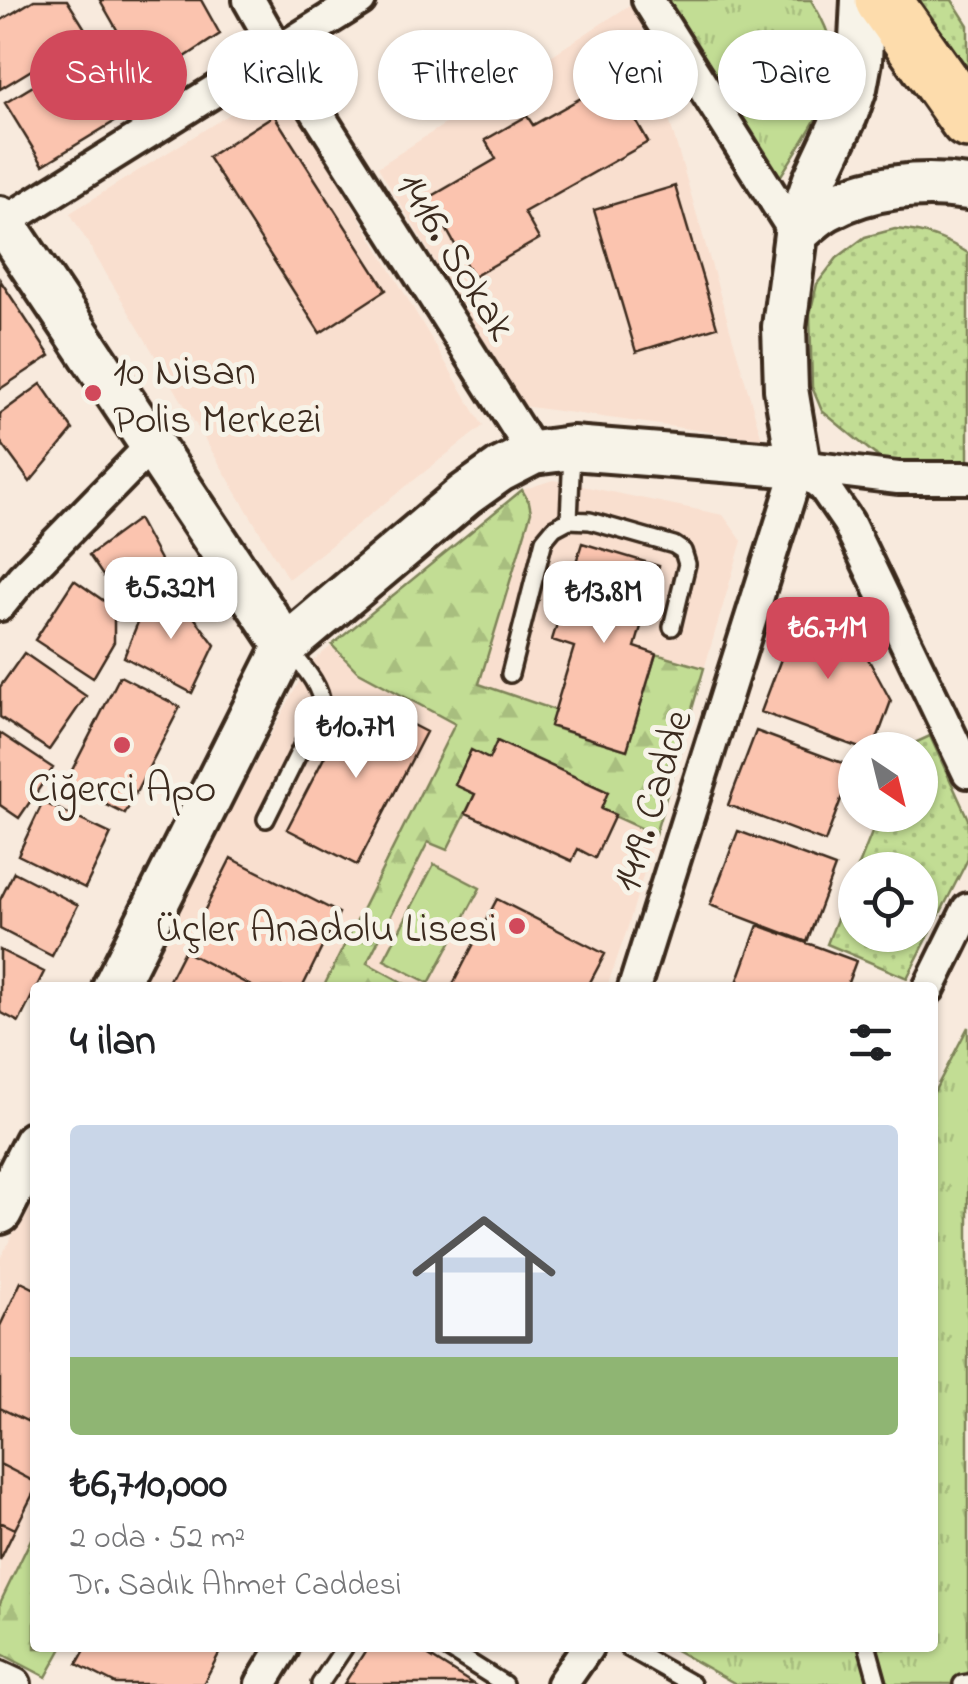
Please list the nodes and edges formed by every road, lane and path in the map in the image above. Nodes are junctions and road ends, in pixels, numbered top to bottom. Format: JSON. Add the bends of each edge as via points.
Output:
{"nodes":[{"id":1,"x":249,"y":0,"type":"edge"},
{"id":2,"x":360,"y":0,"type":"edge"},
{"id":3,"x":648,"y":0,"type":"edge"},
{"id":4,"x":864,"y":0,"type":"edge"},
{"id":5,"x":882,"y":0,"type":"edge"},
{"id":6,"x":266,"y":30,"type":"edge"},
{"id":7,"x":312,"y":30,"type":"edge"},
{"id":8,"x":207,"y":95,"type":"edge"},
{"id":9,"x":325,"y":120,"type":"edge"},
{"id":10,"x":968,"y":120,"type":"edge"},
{"id":11,"x":968,"y":188,"type":"edge"},
{"id":12,"x":1,"y":222,"type":"edge"},
{"id":13,"x":796,"y":234,"type":"junction"},
{"id":14,"x":151,"y":446,"type":"junction"},
{"id":15,"x":552,"y":450,"type":"junction"},
{"id":16,"x":799,"y":466,"type":"junction"},
{"id":17,"x":968,"y":478,"type":"edge"},
{"id":18,"x":570,"y":520,"type":"junction"},
{"id":19,"x":0,"y":605,"type":"edge"},
{"id":20,"x":672,"y":627,"type":"dead end"},
{"id":21,"x":286,"y":646,"type":"junction"},
{"id":22,"x":510,"y":674,"type":"dead end"},
{"id":23,"x":968,"y":772,"type":"edge"},
{"id":24,"x":266,"y":819,"type":"dead end"},
{"id":25,"x":968,"y":909,"type":"edge"},
{"id":26,"x":117,"y":982,"type":"edge"},
{"id":27,"x":636,"y":982,"type":"edge"},
{"id":28,"x":932,"y":982,"type":"edge"},
{"id":29,"x":30,"y":1153,"type":"edge"},
{"id":30,"x":0,"y":1212,"type":"edge"},
{"id":31,"x":281,"y":1652,"type":"edge"},
{"id":32,"x":341,"y":1652,"type":"edge"},
{"id":33,"x":454,"y":1652,"type":"edge"},
{"id":34,"x":584,"y":1652,"type":"edge"},
{"id":35,"x":635,"y":1652,"type":"edge"},
{"id":36,"x":869,"y":1652,"type":"edge"},
{"id":37,"x":0,"y":1677,"type":"edge"},
{"id":38,"x":15,"y":1684,"type":"edge"},
{"id":39,"x":261,"y":1684,"type":"edge"},
{"id":40,"x":320,"y":1684,"type":"edge"},
{"id":41,"x":504,"y":1684,"type":"edge"},
{"id":42,"x":562,"y":1684,"type":"edge"},
{"id":43,"x":692,"y":1684,"type":"edge"},
{"id":44,"x":878,"y":1684,"type":"edge"}],
"edges":[{"from":1,"to":6,"type":"street","name":"1416. Sokak"},
{"from":2,"to":7,"type":"street"},
{"from":3,"to":13,"type":"street"},
{"from":4,"to":13,"type":"main road","via":[[855,88]]},
{"from":5,"to":10,"type":"highway"},
{"from":8,"to":12,"type":"street"},
{"from":9,"to":15,"type":"street","name":"1416. Sokak"},
{"from":11,"to":13,"type":"main road","via":[[920,185],[856,196],[824,210]]},
{"from":12,"to":14,"type":"main road"},
{"from":13,"to":16,"type":"main road","via":[[784,327]]},
{"from":14,"to":19,"type":"street"},
{"from":14,"to":21,"type":"main road"},
{"from":15,"to":16,"type":"main road"},
{"from":15,"to":18,"type":"lane"},
{"from":15,"to":21,"type":"main road","via":[[500,470],[464,495]]},
{"from":16,"to":17,"type":"street"},
{"from":16,"to":23,"type":"street","via":[[848,522]]},
{"from":16,"to":27,"type":"street","name":"1419. Cadde"},
{"from":18,"to":20,"type":"lane","via":[[683,551],[688,564]]},
{"from":18,"to":22,"type":"lane","via":[[544,540]]},
{"from":21,"to":24,"type":"lane","via":[[317,686],[322,706]]},
{"from":21,"to":26,"type":"main road"},
{"from":25,"to":28,"type":"street"},
{"from":29,"to":30,"type":"main road"},
{"from":31,"to":39,"type":"street"},
{"from":32,"to":40,"type":"lane"},
{"from":33,"to":41,"type":"lane"},
{"from":34,"to":42,"type":"street"},
{"from":35,"to":43,"type":"lane"},
{"from":36,"to":44,"type":"lane"},
{"from":37,"to":38,"type":"street"}]}
